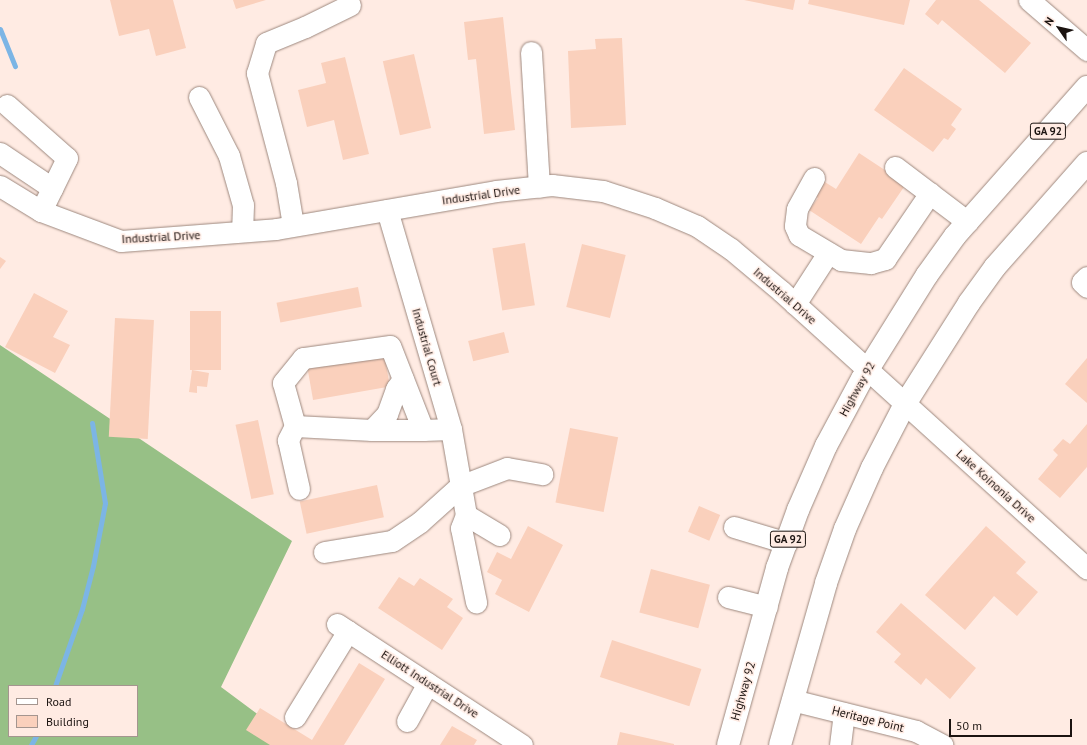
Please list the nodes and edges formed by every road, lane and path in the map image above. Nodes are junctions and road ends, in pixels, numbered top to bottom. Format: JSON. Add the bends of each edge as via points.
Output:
{"nodes":[{"id":1,"x":1029,"y":0,"type":"edge"},
{"id":2,"x":350,"y":5,"type":"dead end"},
{"id":3,"x":1087,"y":50,"type":"edge"},
{"id":4,"x":531,"y":52,"type":"dead end"},
{"id":5,"x":1087,"y":87,"type":"edge"},
{"id":6,"x":199,"y":97,"type":"dead end"},
{"id":7,"x":7,"y":105,"type":"dead end"},
{"id":8,"x":0,"y":153,"type":"edge"},
{"id":9,"x":1087,"y":163,"type":"edge"},
{"id":10,"x":895,"y":167,"type":"dead end"},
{"id":11,"x":814,"y":178,"type":"dead end"},
{"id":12,"x":0,"y":186,"type":"edge"},
{"id":13,"x":539,"y":187,"type":"junction"},
{"id":14,"x":52,"y":188,"type":"junction"},
{"id":15,"x":930,"y":193,"type":"junction"},
{"id":16,"x":387,"y":210,"type":"junction"},
{"id":17,"x":41,"y":211,"type":"junction"},
{"id":18,"x":968,"y":222,"type":"junction"},
{"id":19,"x":293,"y":226,"type":"junction"},
{"id":20,"x":242,"y":231,"type":"junction"},
{"id":21,"x":828,"y":253,"type":"junction"},
{"id":22,"x":1087,"y":277,"type":"edge"},
{"id":23,"x":1087,"y":287,"type":"edge"},
{"id":24,"x":795,"y":304,"type":"junction"},
{"id":25,"x":867,"y":370,"type":"junction"},
{"id":26,"x":403,"y":379,"type":"junction"},
{"id":27,"x":905,"y":404,"type":"junction"},
{"id":28,"x":295,"y":426,"type":"junction"},
{"id":29,"x":451,"y":429,"type":"junction"},
{"id":30,"x":372,"y":430,"type":"junction"},
{"id":31,"x":423,"y":430,"type":"junction"},
{"id":32,"x":542,"y":474,"type":"dead end"},
{"id":33,"x":460,"y":486,"type":"junction"},
{"id":34,"x":299,"y":489,"type":"dead end"},
{"id":35,"x":466,"y":515,"type":"junction"},
{"id":36,"x":734,"y":527,"type":"dead end"},
{"id":37,"x":499,"y":535,"type":"dead end"},
{"id":38,"x":786,"y":543,"type":"junction"},
{"id":39,"x":324,"y":552,"type":"dead end"},
{"id":40,"x":1087,"y":568,"type":"edge"},
{"id":41,"x":728,"y":597,"type":"dead end"},
{"id":42,"x":476,"y":602,"type":"dead end"},
{"id":43,"x":767,"y":607,"type":"junction"},
{"id":44,"x":428,"y":683,"type":"junction"},
{"id":45,"x":792,"y":700,"type":"junction"},
{"id":46,"x":844,"y":713,"type":"junction"},
{"id":47,"x":295,"y":717,"type":"dead end"},
{"id":48,"x":407,"y":720,"type":"dead end"},
{"id":49,"x":522,"y":745,"type":"edge"},
{"id":50,"x":728,"y":745,"type":"edge"},
{"id":51,"x":780,"y":745,"type":"edge"},
{"id":52,"x":840,"y":745,"type":"edge"},
{"id":53,"x":942,"y":745,"type":"edge"}],
"edges":[{"from":1,"to":3,"type":"street"},
{"from":2,"to":19,"type":"street","via":[[266,43],[257,73],[286,183]]},
{"from":4,"to":13,"type":"street"},
{"from":5,"to":18,"type":"main road","name":"Highway 92","number":"GA 92"},
{"from":6,"to":20,"type":"street","via":[[229,156],[243,205]]},
{"from":7,"to":14,"type":"street","via":[[67,158]]},
{"from":8,"to":14,"type":"street"},
{"from":9,"to":27,"type":"main road","via":[[995,267],[960,316]]},
{"from":10,"to":15,"type":"street"},
{"from":11,"to":21,"type":"street","via":[[797,209],[795,226],[799,235]]},
{"from":12,"to":17,"type":"street","name":"Industrial Drive"},
{"from":13,"to":16,"type":"street","name":"Industrial Drive","via":[[496,191]]},
{"from":13,"to":24,"type":"street","name":"Industrial Drive","via":[[552,185],[603,191],[655,208],[697,226],[731,249]]},
{"from":14,"to":17,"type":"street"},
{"from":15,"to":18,"type":"street"},
{"from":15,"to":21,"type":"street","via":[[885,259],[871,263],[841,260]]},
{"from":16,"to":19,"type":"street","name":"Industrial Drive"},
{"from":16,"to":29,"type":"street","name":"Industrial Court"},
{"from":17,"to":20,"type":"street","name":"Industrial Drive","via":[[121,242]]},
{"from":18,"to":25,"type":"main road","name":"Highway 92","number":"GA 92","via":[[927,275]]},
{"from":19,"to":20,"type":"street","name":"Industrial Drive"},
{"from":21,"to":24,"type":"street"},
{"from":22,"to":23,"type":"street","via":[[1082,282]]},
{"from":24,"to":25,"type":"street","name":"Industrial Drive"},
{"from":25,"to":27,"type":"street","name":"Industrial Drive"},
{"from":25,"to":38,"type":"main road","name":"Highway 92","number":"GA 92","via":[[826,446]]},
{"from":26,"to":28,"type":"street","via":[[390,346],[303,358],[284,383]]},
{"from":26,"to":30,"type":"street","via":[[396,389],[387,414]]},
{"from":26,"to":31,"type":"street"},
{"from":27,"to":40,"type":"street","name":"Lake Koinonia Drive"},
{"from":27,"to":45,"type":"main road","via":[[872,468],[845,529],[826,583]]},
{"from":28,"to":30,"type":"street"},
{"from":28,"to":34,"type":"street","via":[[288,440]]},
{"from":29,"to":31,"type":"street"},
{"from":29,"to":33,"type":"street","name":"Industrial Court"},
{"from":30,"to":31,"type":"street"},
{"from":32,"to":33,"type":"street","via":[[507,468]]},
{"from":33,"to":35,"type":"street","name":"Industrial Court"},
{"from":33,"to":39,"type":"street","via":[[420,522],[392,541]]},
{"from":35,"to":37,"type":"street"},
{"from":35,"to":42,"type":"street","via":[[460,528]]},
{"from":36,"to":38,"type":"street"},
{"from":38,"to":43,"type":"main road","name":"Highway 92","number":"GA 92"},
{"from":41,"to":43,"type":"street"},
{"from":43,"to":50,"type":"main road","name":"Highway 92","number":"GA 92"},
{"from":44,"to":47,"type":"street","name":"Elliott Industrial Drive","via":[[343,627]]},
{"from":44,"to":48,"type":"street"},
{"from":44,"to":49,"type":"street","name":"Elliott Industrial Drive"},
{"from":45,"to":46,"type":"street","name":"Heritage Point"},
{"from":45,"to":51,"type":"main road"},
{"from":46,"to":52,"type":"street"},
{"from":46,"to":53,"type":"street","name":"Heritage Point","via":[[916,731]]}]}
